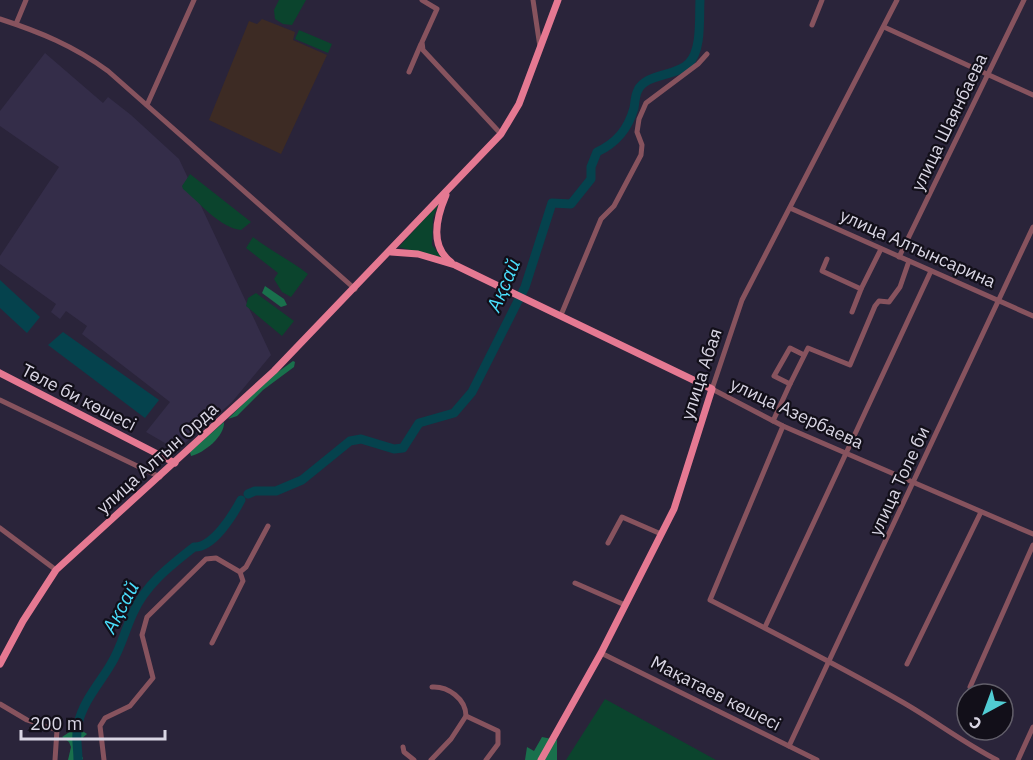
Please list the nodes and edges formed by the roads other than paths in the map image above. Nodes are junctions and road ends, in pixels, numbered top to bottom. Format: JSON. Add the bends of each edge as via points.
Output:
{"nodes":[{"id":1,"x":26,"y":0,"type":"edge"},
{"id":2,"x":194,"y":0,"type":"edge"},
{"id":3,"x":422,"y":0,"type":"edge"},
{"id":4,"x":533,"y":0,"type":"edge"},
{"id":5,"x":558,"y":0,"type":"edge"},
{"id":6,"x":822,"y":0,"type":"edge"},
{"id":7,"x":897,"y":0,"type":"edge"},
{"id":8,"x":1024,"y":0,"type":"edge"},
{"id":9,"x":0,"y":19,"type":"edge"},
{"id":10,"x":16,"y":24,"type":"junction"},
{"id":11,"x":812,"y":25,"type":"dead end"},
{"id":12,"x":884,"y":27,"type":"junction"},
{"id":13,"x":422,"y":42,"type":"junction"},
{"id":14,"x":540,"y":47,"type":"junction"},
{"id":15,"x":707,"y":54,"type":"dead end"},
{"id":16,"x":409,"y":72,"type":"dead end"},
{"id":17,"x":990,"y":75,"type":"junction"},
{"id":18,"x":1033,"y":94,"type":"edge"},
{"id":19,"x":147,"y":105,"type":"junction"},
{"id":20,"x":501,"y":134,"type":"junction"},
{"id":21,"x":448,"y":189,"type":"junction"},
{"id":22,"x":790,"y":208,"type":"junction"},
{"id":23,"x":1033,"y":227,"type":"edge"},
{"id":24,"x":881,"y":249,"type":"junction"},
{"id":25,"x":391,"y":252,"type":"junction"},
{"id":26,"x":899,"y":257,"type":"junction"},
{"id":27,"x":827,"y":259,"type":"dead end"},
{"id":28,"x":909,"y":261,"type":"junction"},
{"id":29,"x":455,"y":265,"type":"junction"},
{"id":30,"x":931,"y":271,"type":"junction"},
{"id":31,"x":861,"y":288,"type":"junction"},
{"id":32,"x":355,"y":289,"type":"junction"},
{"id":33,"x":999,"y":301,"type":"junction"},
{"id":34,"x":852,"y":312,"type":"dead end"},
{"id":35,"x":561,"y":315,"type":"junction"},
{"id":36,"x":1033,"y":316,"type":"edge"},
{"id":37,"x":804,"y":355,"type":"junction"},
{"id":38,"x":0,"y":373,"type":"edge"},
{"id":39,"x":790,"y":384,"type":"junction"},
{"id":40,"x":712,"y":389,"type":"junction"},
{"id":41,"x":0,"y":400,"type":"edge"},
{"id":42,"x":773,"y":421,"type":"junction"},
{"id":43,"x":783,"y":426,"type":"junction"},
{"id":44,"x":846,"y":453,"type":"junction"},
{"id":45,"x":175,"y":464,"type":"junction"},
{"id":46,"x":160,"y":477,"type":"junction"},
{"id":47,"x":914,"y":483,"type":"junction"},
{"id":48,"x":981,"y":512,"type":"junction"},
{"id":49,"x":268,"y":526,"type":"dead end"},
{"id":50,"x":0,"y":528,"type":"edge"},
{"id":51,"x":661,"y":534,"type":"junction"},
{"id":52,"x":1033,"y":534,"type":"edge"},
{"id":53,"x":608,"y":543,"type":"dead end"},
{"id":54,"x":1033,"y":545,"type":"edge"},
{"id":55,"x":56,"y":570,"type":"junction"},
{"id":56,"x":240,"y":572,"type":"junction"},
{"id":57,"x":575,"y":583,"type":"dead end"},
{"id":58,"x":625,"y":605,"type":"junction"},
{"id":59,"x":765,"y":627,"type":"junction"},
{"id":60,"x":212,"y":643,"type":"dead end"},
{"id":61,"x":601,"y":653,"type":"junction"},
{"id":62,"x":831,"y":661,"type":"junction"},
{"id":63,"x":0,"y":664,"type":"edge"},
{"id":64,"x":907,"y":664,"type":"dead end"},
{"id":65,"x":972,"y":682,"type":"edge"},
{"id":66,"x":432,"y":687,"type":"dead end"},
{"id":67,"x":0,"y":704,"type":"edge"},
{"id":68,"x":466,"y":716,"type":"junction"},
{"id":69,"x":1033,"y":727,"type":"edge"},
{"id":70,"x":789,"y":746,"type":"junction"},
{"id":71,"x":403,"y":747,"type":"dead end"},
{"id":72,"x":55,"y":760,"type":"edge"},
{"id":73,"x":104,"y":760,"type":"edge"},
{"id":74,"x":414,"y":760,"type":"edge"},
{"id":75,"x":431,"y":760,"type":"edge"},
{"id":76,"x":486,"y":760,"type":"edge"},
{"id":77,"x":541,"y":760,"type":"edge"},
{"id":78,"x":817,"y":760,"type":"edge"},
{"id":79,"x":997,"y":760,"type":"edge"},
{"id":80,"x":1018,"y":760,"type":"edge"}],
"edges":[{"from":1,"to":10,"type":"street"},
{"from":2,"to":19,"type":"street"},
{"from":3,"to":13,"type":"street","via":[[437,9]]},
{"from":4,"to":14,"type":"street"},
{"from":5,"to":14,"type":"main road","name":"улица Алтын Орда"},
{"from":6,"to":11,"type":"street"},
{"from":7,"to":12,"type":"street","name":"улица Абая"},
{"from":8,"to":17,"type":"street","name":"улица Шаянбаева"},
{"from":9,"to":10,"type":"street"},
{"from":10,"to":19,"type":"street","via":[[81,51]]},
{"from":12,"to":17,"type":"street"},
{"from":12,"to":22,"type":"street","name":"улица Абая"},
{"from":13,"to":16,"type":"street"},
{"from":13,"to":20,"type":"street","via":[[430,59]]},
{"from":14,"to":20,"type":"main road","name":"улица Алтын Орда","via":[[519,104]]},
{"from":15,"to":35,"type":"street","via":[[646,103],[637,132],[641,155],[614,206],[601,219]]},
{"from":17,"to":18,"type":"street"},
{"from":17,"to":26,"type":"street","name":"улица Шаянбаева"},
{"from":19,"to":32,"type":"street"},
{"from":20,"to":21,"type":"main road","name":"улица Алтын Орда"},
{"from":21,"to":25,"type":"main road","name":"улица Алтын Орда"},
{"from":21,"to":29,"type":"main road","name":"улица Азербаева","via":[[440,210],[437,242],[445,258]]},
{"from":22,"to":24,"type":"street","name":"улица Алтынсарина"},
{"from":22,"to":40,"type":"street","name":"улица Абая","via":[[736,315]]},
{"from":23,"to":33,"type":"street","name":"улица Толе би"},
{"from":24,"to":26,"type":"street","name":"улица Алтынсарина"},
{"from":24,"to":31,"type":"street"},
{"from":25,"to":29,"type":"main road","name":"улица Азербаева","via":[[418,254]]},
{"from":25,"to":32,"type":"main road","name":"улица Алтын Орда"},
{"from":26,"to":28,"type":"street","name":"улица Алтынсарина"},
{"from":27,"to":31,"type":"street","via":[[822,271]]},
{"from":28,"to":30,"type":"street","name":"улица Алтынсарина"},
{"from":28,"to":37,"type":"street","via":[[889,302],[879,301],[875,306],[849,365],[812,348]]},
{"from":29,"to":35,"type":"main road","name":"улица Азербаева"},
{"from":30,"to":33,"type":"street","name":"улица Алтынсарина"},
{"from":30,"to":44,"type":"street"},
{"from":31,"to":34,"type":"street"},
{"from":32,"to":45,"type":"main road","name":"улица Алтын Орда"},
{"from":33,"to":36,"type":"street","name":"улица Алтынсарина"},
{"from":33,"to":47,"type":"street","name":"улица Толе би"},
{"from":35,"to":40,"type":"main road","name":"улица Азербаева"},
{"from":37,"to":39,"type":"street"},
{"from":37,"to":39,"type":"street","via":[[790,348],[774,376]]},
{"from":38,"to":45,"type":"main road","name":"Төле би көшесі"},
{"from":39,"to":42,"type":"street"},
{"from":40,"to":42,"type":"street","name":"улица Азербаева"},
{"from":40,"to":51,"type":"main road","name":"улица Абая","via":[[674,509]]},
{"from":41,"to":46,"type":"street","name":"Төле би көшесі"},
{"from":42,"to":43,"type":"street","name":"улица Азербаева"},
{"from":43,"to":44,"type":"street","name":"улица Азербаева"},
{"from":43,"to":59,"type":"street","via":[[710,600]]},
{"from":44,"to":47,"type":"street","name":"улица Азербаева"},
{"from":44,"to":59,"type":"street"},
{"from":45,"to":46,"type":"main road","name":"улица Алтын Орда"},
{"from":46,"to":55,"type":"main road","name":"улица Алтын Орда"},
{"from":47,"to":48,"type":"street","name":"улица Азербаева"},
{"from":47,"to":62,"type":"street","name":"улица Толе би"},
{"from":48,"to":52,"type":"street","name":"улица Азербаева"},
{"from":48,"to":64,"type":"street"},
{"from":49,"to":56,"type":"street"},
{"from":50,"to":55,"type":"street"},
{"from":51,"to":53,"type":"street","via":[[622,517]]},
{"from":51,"to":58,"type":"main road","name":"улица Абая"},
{"from":54,"to":65,"type":"street"},
{"from":55,"to":63,"type":"main road","name":"улица Алтын Орда"},
{"from":56,"to":60,"type":"street","via":[[243,581]]},
{"from":56,"to":73,"type":"street","via":[[216,558],[206,559],[152,610],[142,634],[153,678],[130,706],[105,718],[100,726]]},
{"from":57,"to":58,"type":"street"},
{"from":58,"to":61,"type":"main road","name":"улица Абая"},
{"from":59,"to":62,"type":"street"},
{"from":61,"to":70,"type":"street","name":"Мақатаев көшесі"},
{"from":61,"to":77,"type":"main road","name":"улица Абая"},
{"from":62,"to":70,"type":"street","name":"улица Толе би"},
{"from":62,"to":79,"type":"street"},
{"from":66,"to":68,"type":"street","via":[[440,686],[460,699]]},
{"from":67,"to":72,"type":"street","via":[[27,720],[57,730]]},
{"from":68,"to":75,"type":"street"},
{"from":68,"to":76,"type":"street","via":[[498,730],[498,744]]},
{"from":69,"to":80,"type":"street"},
{"from":70,"to":78,"type":"street","name":"Мақатаев көшесі"},
{"from":71,"to":74,"type":"street"}]}
